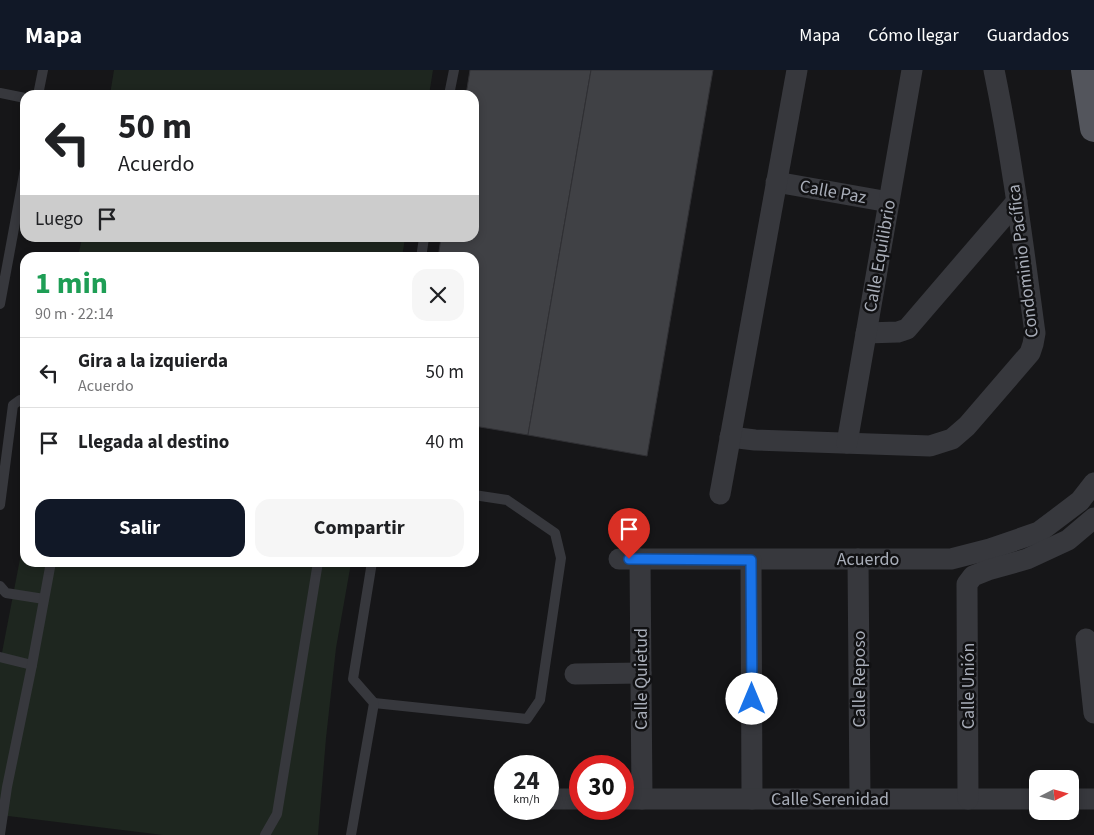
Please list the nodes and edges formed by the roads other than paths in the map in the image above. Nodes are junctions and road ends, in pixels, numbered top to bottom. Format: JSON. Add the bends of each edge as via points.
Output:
{"nodes":[{"id":1,"x":42,"y":70,"type":"edge"},
{"id":2,"x":454,"y":70,"type":"edge"},
{"id":3,"x":797,"y":70,"type":"edge"},
{"id":4,"x":912,"y":70,"type":"edge"},
{"id":5,"x":994,"y":70,"type":"edge"},
{"id":6,"x":1085,"y":70,"type":"edge"},
{"id":7,"x":39,"y":90,"type":"edge"},
{"id":8,"x":451,"y":90,"type":"edge"},
{"id":9,"x":0,"y":94,"type":"edge"},
{"id":10,"x":20,"y":97,"type":"edge"},
{"id":11,"x":1094,"y":128,"type":"edge"},
{"id":12,"x":776,"y":182,"type":"junction"},
{"id":13,"x":20,"y":195,"type":"edge"},
{"id":14,"x":1017,"y":201,"type":"junction"},
{"id":15,"x":889,"y":202,"type":"junction"},
{"id":16,"x":0,"y":304,"type":"edge"},
{"id":17,"x":866,"y":333,"type":"junction"},
{"id":18,"x":20,"y":400,"type":"edge"},
{"id":19,"x":730,"y":437,"type":"junction"},
{"id":20,"x":847,"y":443,"type":"junction"},
{"id":21,"x":1094,"y":484,"type":"edge"},
{"id":22,"x":720,"y":494,"type":"dead end"},
{"id":23,"x":479,"y":496,"type":"edge"},
{"id":24,"x":0,"y":505,"type":"edge"},
{"id":25,"x":1094,"y":518,"type":"edge"},
{"id":26,"x":964,"y":556,"type":"junction"},
{"id":27,"x":618,"y":559,"type":"dead end"},
{"id":28,"x":640,"y":559,"type":"junction"},
{"id":29,"x":858,"y":559,"type":"junction"},
{"id":30,"x":751,"y":560,"type":"junction"},
{"id":31,"x":50,"y":567,"type":"edge"},
{"id":32,"x":317,"y":567,"type":"edge"},
{"id":33,"x":371,"y":567,"type":"edge"},
{"id":34,"x":973,"y":576,"type":"junction"},
{"id":35,"x":0,"y":586,"type":"edge"},
{"id":36,"x":44,"y":600,"type":"junction"},
{"id":37,"x":1086,"y":639,"type":"dead end"},
{"id":38,"x":0,"y":658,"type":"edge"},
{"id":39,"x":32,"y":665,"type":"junction"},
{"id":40,"x":641,"y":673,"type":"junction"},
{"id":41,"x":575,"y":674,"type":"dead end"},
{"id":42,"x":374,"y":703,"type":"junction"},
{"id":43,"x":1094,"y":713,"type":"edge"},
{"id":44,"x":634,"y":771,"type":"edge"},
{"id":45,"x":634,"y":799,"type":"edge"},
{"id":46,"x":752,"y":799,"type":"junction"},
{"id":47,"x":860,"y":799,"type":"junction"},
{"id":48,"x":968,"y":799,"type":"junction"},
{"id":49,"x":1029,"y":799,"type":"edge"},
{"id":50,"x":1079,"y":799,"type":"edge"},
{"id":51,"x":1094,"y":799,"type":"edge"},
{"id":52,"x":0,"y":834,"type":"edge"},
{"id":53,"x":265,"y":835,"type":"edge"},
{"id":54,"x":351,"y":835,"type":"edge"}],
"edges":[{"from":1,"to":7,"type":"lane"},
{"from":2,"to":8,"type":"lane"},
{"from":3,"to":12,"type":"street"},
{"from":4,"to":15,"type":"street","name":"Calle Equilibrio"},
{"from":5,"to":14,"type":"street","name":"Condominio Pacífica"},
{"from":6,"to":11,"type":"main road"},
{"from":9,"to":10,"type":"lane"},
{"from":12,"to":15,"type":"street","name":"Calle Paz"},
{"from":12,"to":19,"type":"street"},
{"from":13,"to":16,"type":"lane"},
{"from":14,"to":17,"type":"street","via":[[907,329]]},
{"from":14,"to":20,"type":"street","name":"Condominio Pacífica","via":[[1035,333],[1030,352],[952,439],[930,446]]},
{"from":15,"to":17,"type":"street","name":"Calle Equilibrio"},
{"from":17,"to":20,"type":"street","name":"Calle Equilibrio"},
{"from":18,"to":24,"type":"lane","via":[[14,405]]},
{"from":19,"to":20,"type":"street","name":"Condominio Pacífica"},
{"from":19,"to":22,"type":"street"},
{"from":21,"to":26,"type":"street","name":"Acuerdo","via":[[1080,501],[1039,532]]},
{"from":23,"to":42,"type":"lane","via":[[507,500],[555,533],[560,558],[540,700],[527,719]]},
{"from":25,"to":34,"type":"street","via":[[1068,540],[1027,559]]},
{"from":26,"to":29,"type":"street","name":"Acuerdo","via":[[951,559]]},
{"from":26,"to":34,"type":"street"},
{"from":27,"to":28,"type":"street","name":"Acuerdo"},
{"from":28,"to":30,"type":"street","name":"Acuerdo"},
{"from":28,"to":40,"type":"street","name":"Calle Quietud"},
{"from":29,"to":30,"type":"street","name":"Acuerdo"},
{"from":29,"to":47,"type":"street","name":"Calle Reposo"},
{"from":30,"to":46,"type":"street"},
{"from":31,"to":36,"type":"lane"},
{"from":32,"to":53,"type":"lane","via":[[277,814]]},
{"from":33,"to":42,"type":"lane","via":[[354,679]]},
{"from":34,"to":48,"type":"street","name":"Calle Unión","via":[[967,584]]},
{"from":35,"to":36,"type":"lane","via":[[6,593]]},
{"from":36,"to":39,"type":"lane"},
{"from":37,"to":43,"type":"street"},
{"from":38,"to":39,"type":"lane"},
{"from":39,"to":52,"type":"lane"},
{"from":40,"to":41,"type":"street"},
{"from":40,"to":44,"type":"street","name":"Calle Quietud"},
{"from":42,"to":54,"type":"lane"},
{"from":45,"to":46,"type":"street","name":"Calle Serenidad"},
{"from":46,"to":47,"type":"street","name":"Calle Serenidad"},
{"from":47,"to":48,"type":"street","name":"Calle Serenidad"},
{"from":48,"to":49,"type":"street","name":"Calle Serenidad"},
{"from":50,"to":51,"type":"street"}]}
